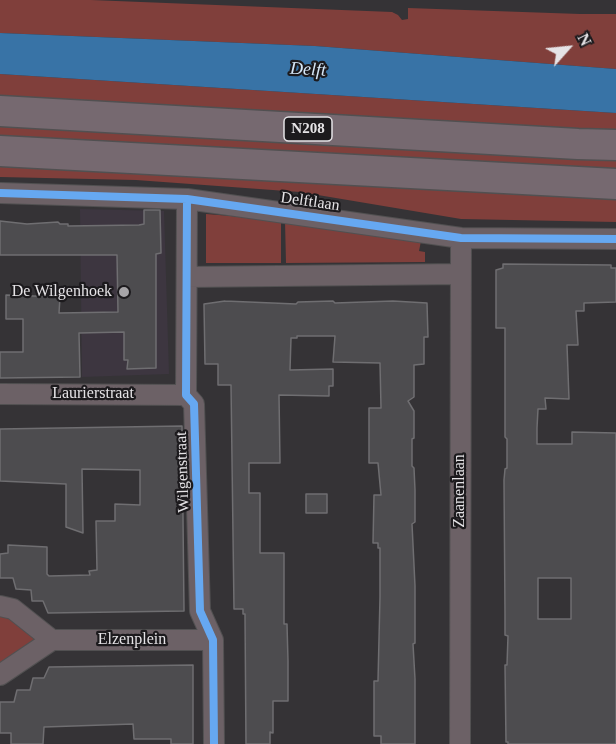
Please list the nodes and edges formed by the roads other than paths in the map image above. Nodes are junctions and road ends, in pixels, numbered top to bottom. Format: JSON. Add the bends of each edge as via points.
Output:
{"nodes":[{"id":1,"x":0,"y":111,"type":"edge"},
{"id":2,"x":616,"y":145,"type":"edge"},
{"id":3,"x":0,"y":151,"type":"edge"},
{"id":4,"x":616,"y":184,"type":"edge"},
{"id":5,"x":0,"y":193,"type":"edge"},
{"id":6,"x":187,"y":199,"type":"junction"},
{"id":7,"x":461,"y":238,"type":"junction"},
{"id":8,"x":616,"y":239,"type":"edge"},
{"id":9,"x":460,"y":274,"type":"junction"},
{"id":10,"x":187,"y":278,"type":"junction"},
{"id":11,"x":0,"y":394,"type":"edge"},
{"id":12,"x":186,"y":395,"type":"junction"},
{"id":13,"x":0,"y":606,"type":"edge"},
{"id":14,"x":52,"y":640,"type":"junction"},
{"id":15,"x":213,"y":640,"type":"junction"},
{"id":16,"x":0,"y":675,"type":"edge"},
{"id":17,"x":214,"y":744,"type":"edge"},
{"id":18,"x":460,"y":744,"type":"edge"}],
"edges":[{"from":1,"to":2,"type":"main road","number":"N208"},
{"from":3,"to":4,"type":"main road","name":"Delftlaan"},
{"from":5,"to":6,"type":"street","name":"Delftlaan"},
{"from":6,"to":7,"type":"street","name":"Delftlaan"},
{"from":6,"to":10,"type":"street","name":"Wilgenstraat"},
{"from":7,"to":8,"type":"street","name":"Delftlaan"},
{"from":7,"to":9,"type":"street","name":"Zaanenlaan"},
{"from":9,"to":10,"type":"street"},
{"from":9,"to":18,"type":"street","name":"Zaanenlaan"},
{"from":10,"to":12,"type":"street","name":"Wilgenstraat"},
{"from":11,"to":12,"type":"street","name":"Laurierstraat"},
{"from":12,"to":15,"type":"street","name":"Wilgenstraat","via":[[194,404],[200,611]]},
{"from":13,"to":14,"type":"street","via":[[13,609]]},
{"from":14,"to":15,"type":"street","name":"Elzenplein"},
{"from":14,"to":16,"type":"street"},
{"from":15,"to":17,"type":"street","name":"Wilgenstraat"}]}
